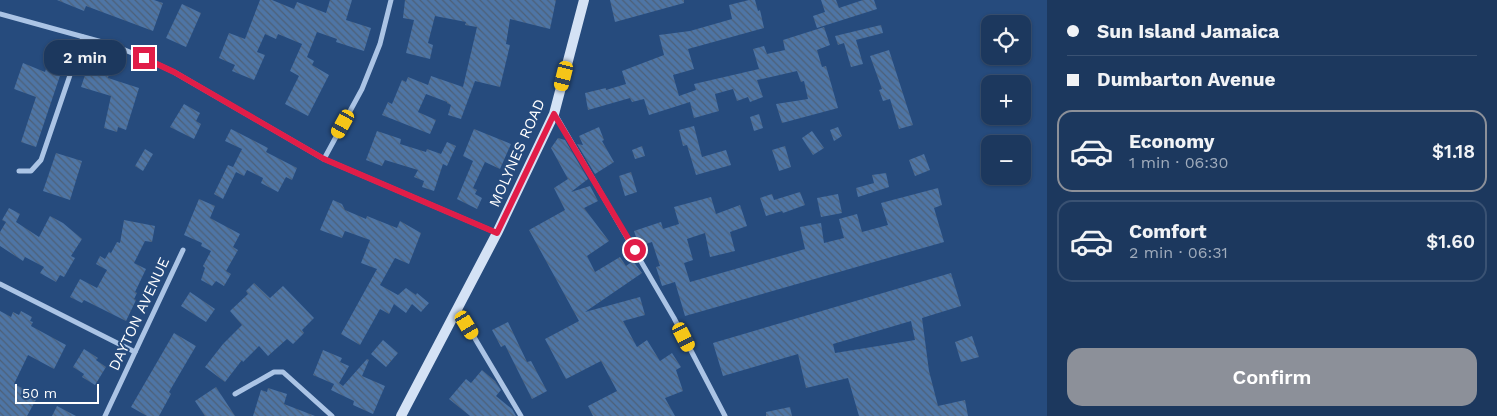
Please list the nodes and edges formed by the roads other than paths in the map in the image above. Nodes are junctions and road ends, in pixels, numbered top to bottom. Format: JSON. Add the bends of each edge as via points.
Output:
{"nodes":[{"id":1,"x":391,"y":0,"type":"edge"},
{"id":2,"x":584,"y":0,"type":"edge"},
{"id":3,"x":0,"y":14,"type":"edge"},
{"id":4,"x":83,"y":37,"type":"junction"},
{"id":5,"x":554,"y":114,"type":"junction"},
{"id":6,"x":324,"y":159,"type":"junction"},
{"id":7,"x":19,"y":171,"type":"dead end"},
{"id":8,"x":497,"y":233,"type":"junction"},
{"id":9,"x":183,"y":250,"type":"dead end"},
{"id":10,"x":0,"y":284,"type":"edge"},
{"id":11,"x":458,"y":310,"type":"junction"},
{"id":12,"x":135,"y":352,"type":"junction"},
{"id":13,"x":235,"y":394,"type":"dead end"},
{"id":14,"x":105,"y":416,"type":"edge"},
{"id":15,"x":332,"y":416,"type":"edge"},
{"id":16,"x":401,"y":416,"type":"edge"},
{"id":17,"x":521,"y":416,"type":"edge"},
{"id":18,"x":725,"y":416,"type":"edge"}],
"edges":[{"from":1,"to":6,"type":"street","via":[[380,44],[362,89]]},
{"from":2,"to":5,"type":"main road","name":"MOLYNES ROAD"},
{"from":3,"to":4,"type":"street"},
{"from":4,"to":6,"type":"street","via":[[174,72]]},
{"from":4,"to":7,"type":"street","via":[[41,160],[31,171]]},
{"from":5,"to":8,"type":"main road","name":"MOLYNES ROAD"},
{"from":5,"to":18,"type":"street","via":[[656,286]]},
{"from":6,"to":8,"type":"street"},
{"from":8,"to":11,"type":"main road","name":"MOLYNES ROAD"},
{"from":9,"to":12,"type":"street","name":"DAYTON AVENUE"},
{"from":10,"to":12,"type":"street"},
{"from":11,"to":16,"type":"main road","name":"MOLYNES ROAD"},
{"from":11,"to":17,"type":"street"},
{"from":12,"to":14,"type":"street","name":"DAYTON AVENUE"},
{"from":13,"to":15,"type":"street","via":[[274,372],[283,372]]}]}
